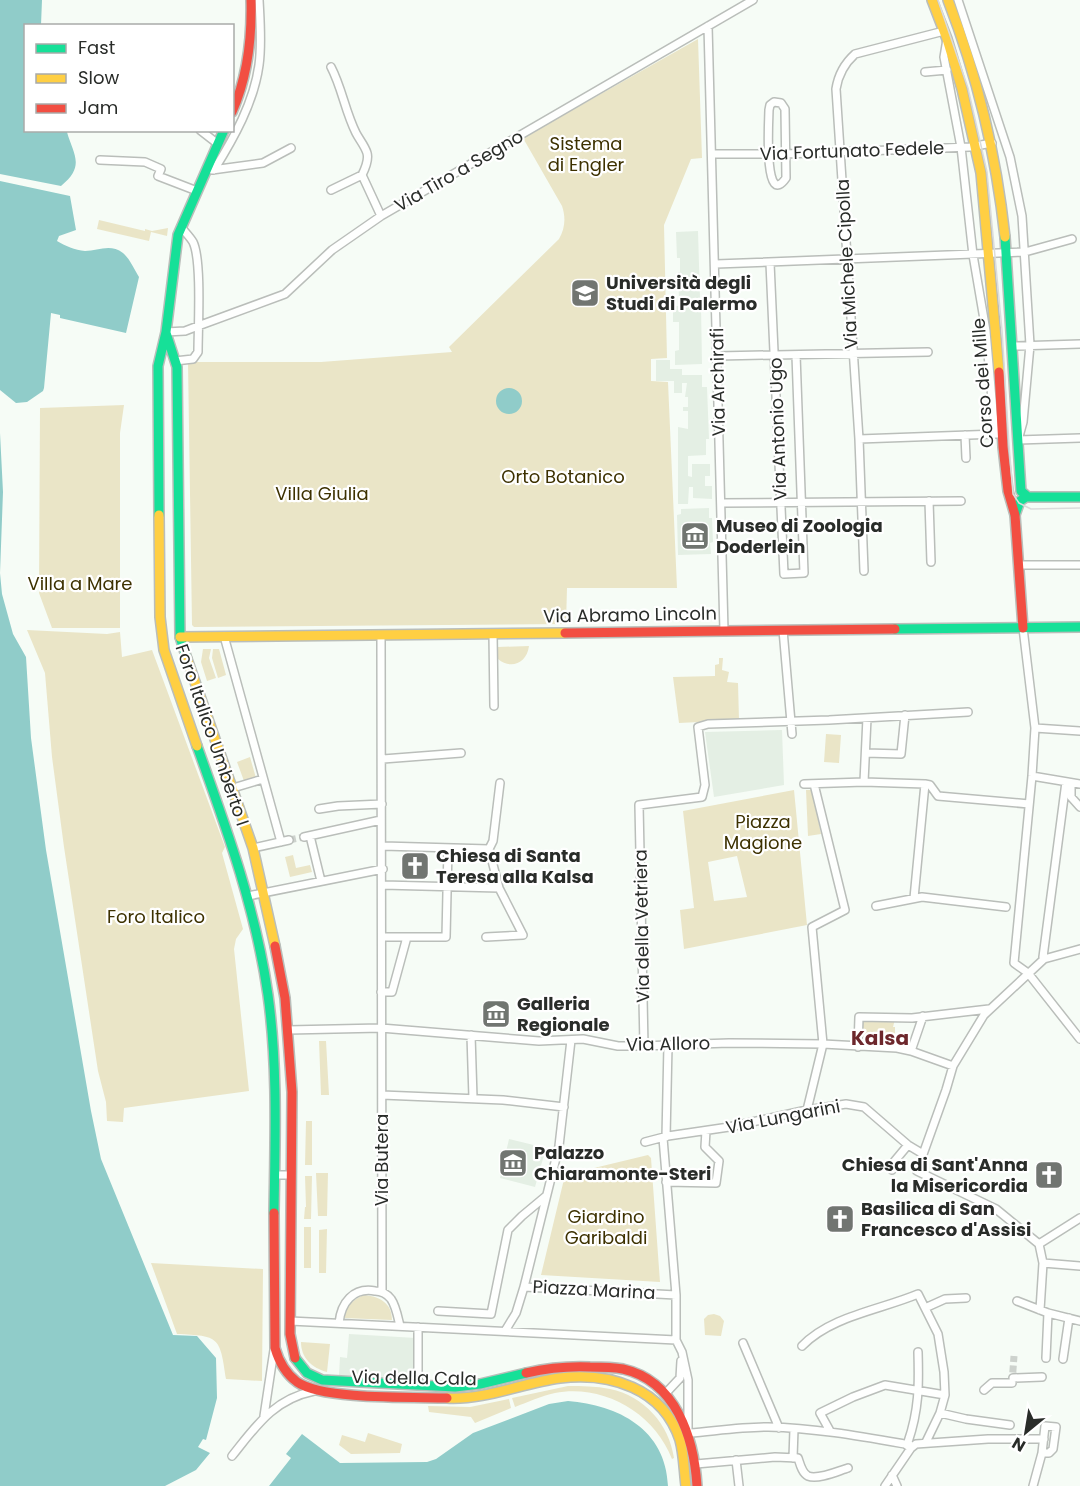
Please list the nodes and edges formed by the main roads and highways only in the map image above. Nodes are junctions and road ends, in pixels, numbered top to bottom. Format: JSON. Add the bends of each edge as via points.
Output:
{"nodes":[{"id":1,"x":251,"y":0,"type":"edge"},
{"id":2,"x":932,"y":0,"type":"edge"},
{"id":3,"x":948,"y":0,"type":"edge"},
{"id":4,"x":234,"y":108,"type":"edge"},
{"id":5,"x":223,"y":132,"type":"edge"},
{"id":6,"x":166,"y":332,"type":"junction"},
{"id":7,"x":177,"y":401,"type":"junction"},
{"id":8,"x":159,"y":402,"type":"junction"},
{"id":9,"x":1028,"y":497,"type":"junction"},
{"id":10,"x":1080,"y":497,"type":"edge"},
{"id":11,"x":1015,"y":514,"type":"junction"},
{"id":12,"x":1080,"y":627,"type":"edge"},
{"id":13,"x":1023,"y":628,"type":"junction"},
{"id":14,"x":180,"y":637,"type":"junction"},
{"id":15,"x":253,"y":848,"type":"junction"},
{"id":16,"x":235,"y":853,"type":"junction"},
{"id":17,"x":288,"y":1030,"type":"junction"},
{"id":18,"x":272,"y":1031,"type":"junction"},
{"id":19,"x":274,"y":1312,"type":"joint"},
{"id":20,"x":290,"y":1317,"type":"joint"},
{"id":21,"x":686,"y":1486,"type":"edge"},
{"id":22,"x":697,"y":1486,"type":"edge"}],
"edges":[{"from":1,"to":4,"type":"main road","via":[[249,60],[243,90]]},
{"from":2,"to":11,"type":"main road","name":"Corso dei Mille","via":[[962,89],[982,182],[998,346],[999,434]]},
{"from":3,"to":9,"type":"main road","name":"Corso dei Mille","via":[[970,61],[997,172],[1014,346],[1021,491]]},
{"from":5,"to":6,"type":"main road","via":[[210,171],[178,235]]},
{"from":6,"to":7,"type":"main road","name":"Foro Italico Umberto I","via":[[175,361]]},
{"from":6,"to":8,"type":"main road","name":"Foro Italico Umberto I","via":[[158,366]]},
{"from":7,"to":8,"type":"main road"},
{"from":7,"to":14,"type":"main road","name":"Foro Italico Umberto I"},
{"from":8,"to":16,"type":"main road","name":"Foro Italico Umberto I","via":[[162,639]]},
{"from":9,"to":10,"type":"main road"},
{"from":9,"to":11,"type":"main road","via":[[1020,500]]},
{"from":11,"to":13,"type":"main road","name":"Corso dei Mille"},
{"from":12,"to":13,"type":"main road","name":"Via Abramo Lincoln"},
{"from":13,"to":14,"type":"main road","name":"Via Abramo Lincoln"},
{"from":14,"to":15,"type":"main road","name":"Foro Italico Umberto I"},
{"from":15,"to":16,"type":"main road"},
{"from":15,"to":17,"type":"main road","name":"Foro Italico Umberto I","via":[[279,963]]},
{"from":16,"to":18,"type":"main road","name":"Foro Italico Umberto I","via":[[263,966]]},
{"from":17,"to":18,"type":"main road"},
{"from":17,"to":20,"type":"main road","name":"Foro Italico Umberto I","via":[[292,1092]]},
{"from":18,"to":19,"type":"main road","name":"Foro Italico Umberto I"},
{"from":19,"to":21,"type":"main road","name":"Via della Cala","via":[[276,1356],[296,1382],[314,1391],[464,1399],[561,1378],[623,1382],[646,1395],[670,1420],[680,1441]]},
{"from":20,"to":22,"type":"main road","name":"Via della Cala","via":[[294,1359],[313,1378],[329,1381],[471,1386],[547,1368],[627,1371],[665,1394],[683,1418],[696,1464]]}]}
